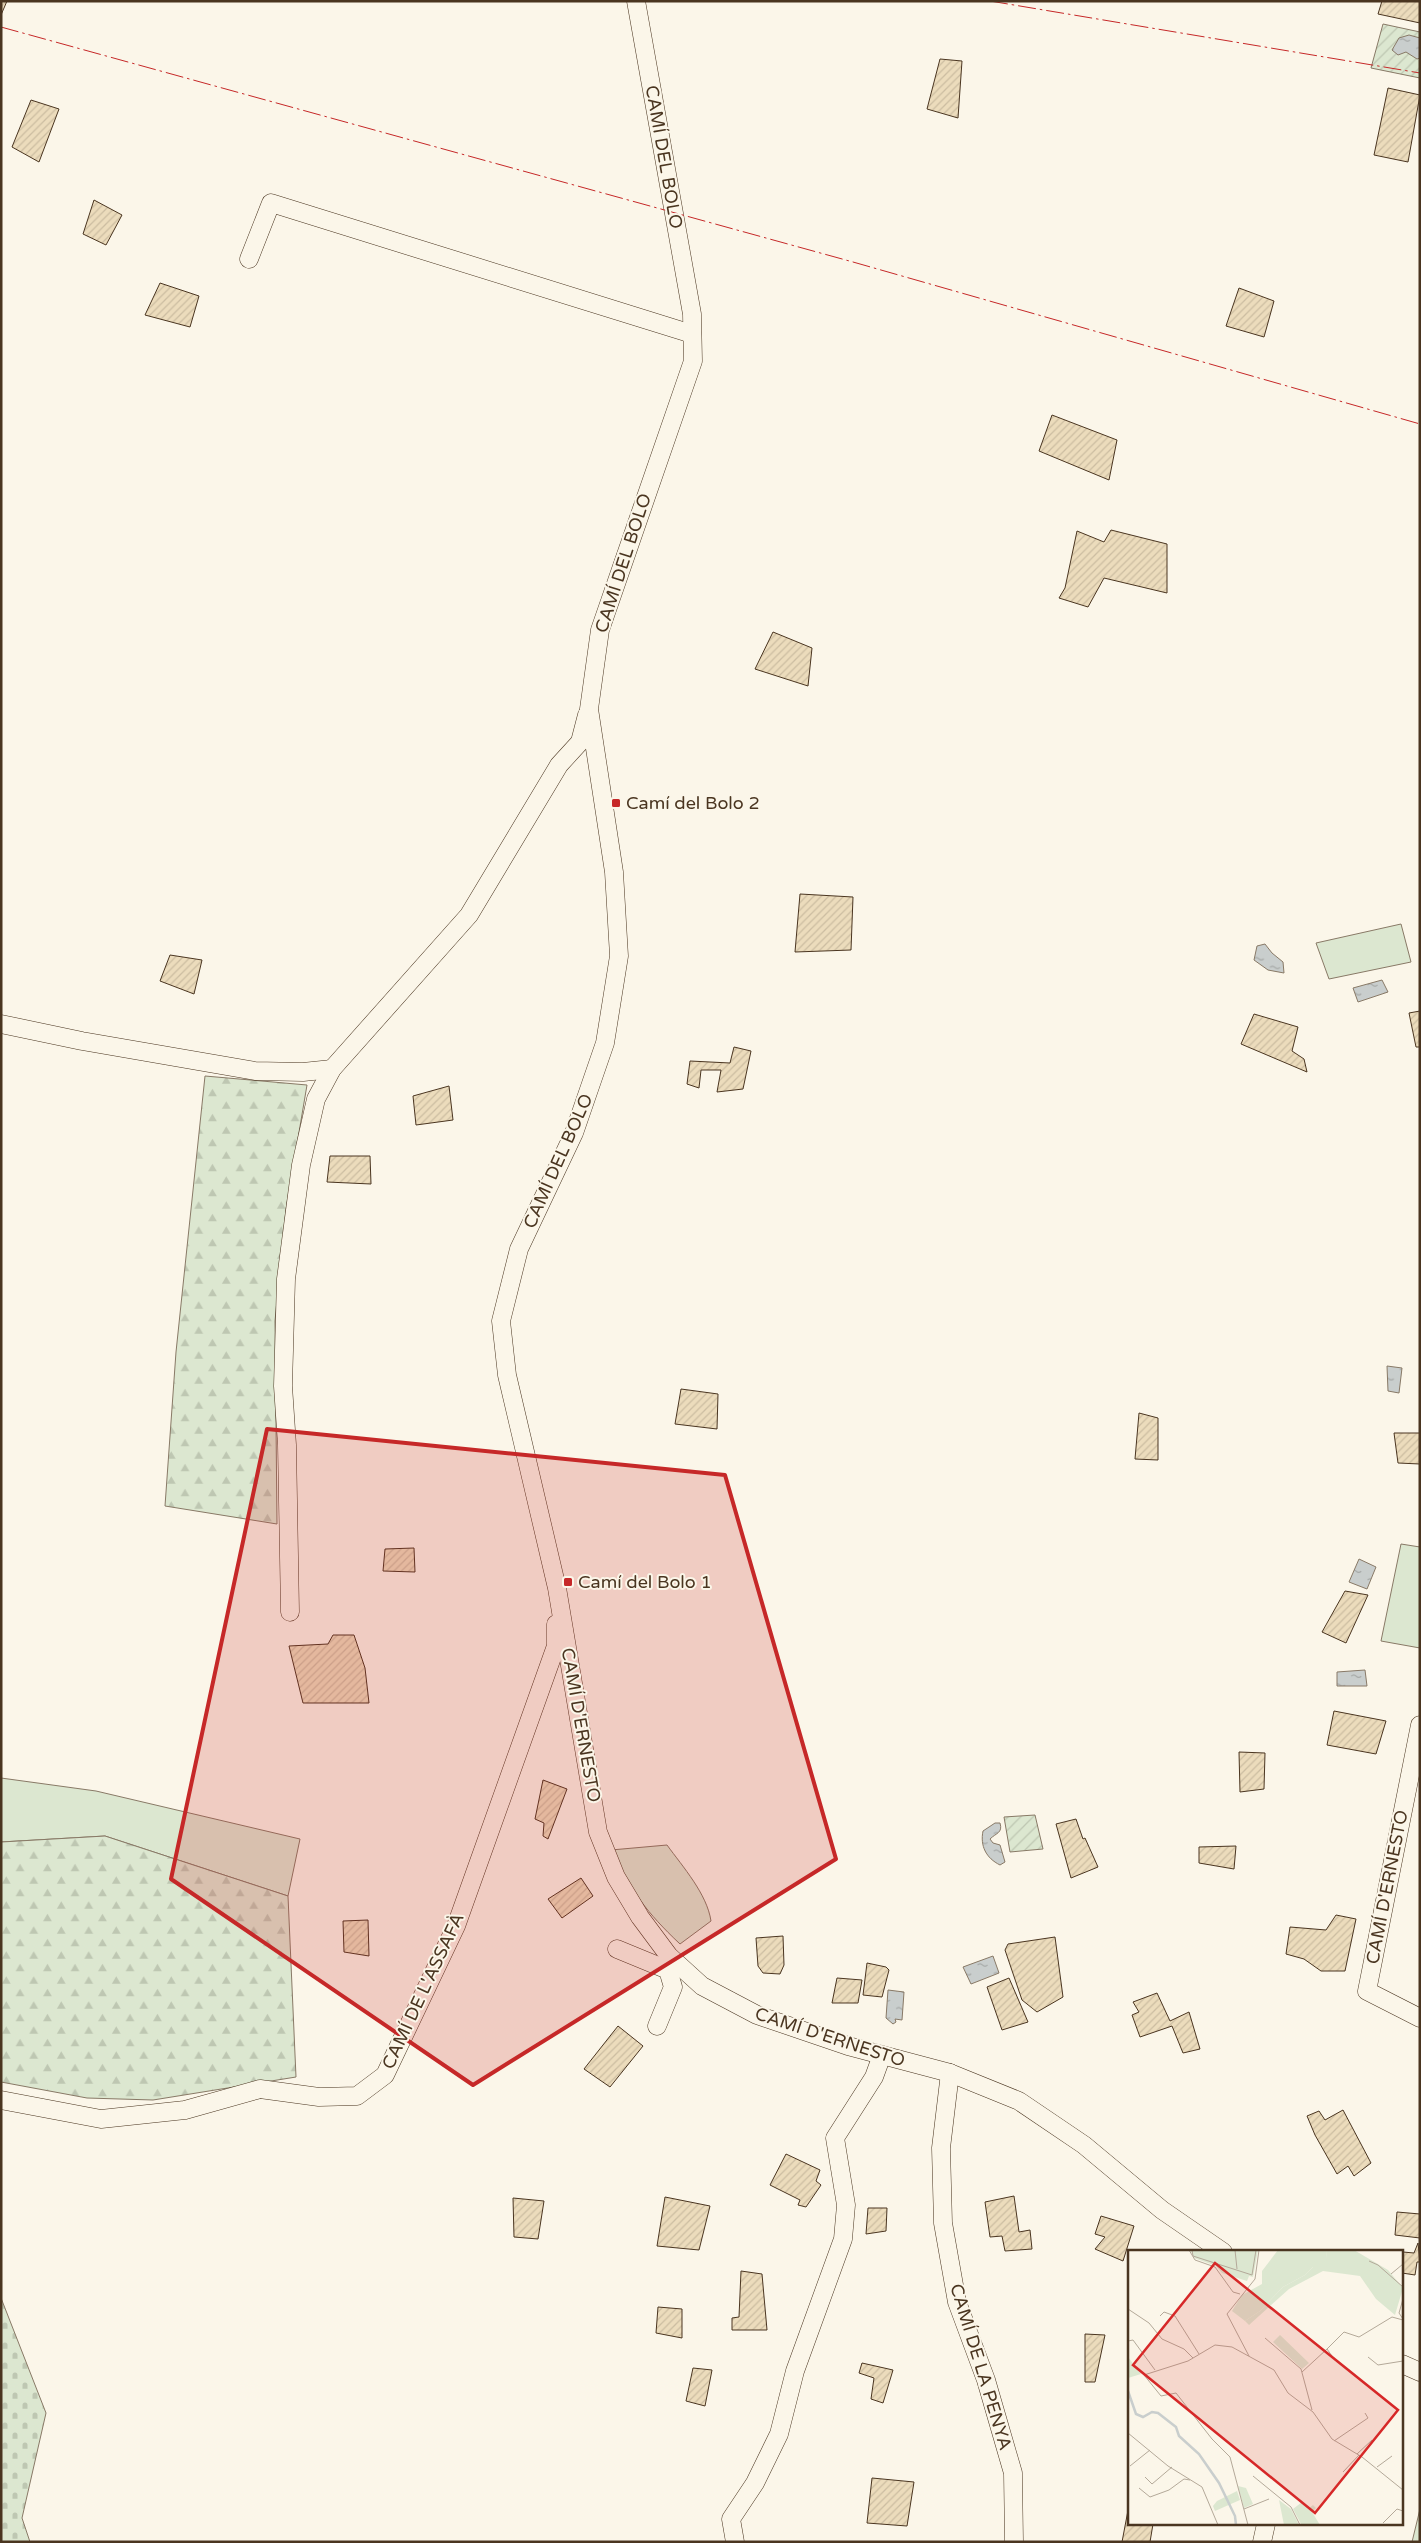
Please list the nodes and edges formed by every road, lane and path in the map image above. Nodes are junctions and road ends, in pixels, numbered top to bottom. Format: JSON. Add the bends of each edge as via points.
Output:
{"nodes":[{"id":1,"x":636,"y":1,"type":"edge"},
{"id":2,"x":249,"y":258,"type":"dead end"},
{"id":3,"x":692,"y":334,"type":"junction"},
{"id":4,"x":589,"y":709,"type":"junction"},
{"id":5,"x":1,"y":1024,"type":"edge"},
{"id":6,"x":332,"y":1069,"type":"junction"},
{"id":7,"x":557,"y":1588,"type":"junction"},
{"id":8,"x":290,"y":1612,"type":"dead end"},
{"id":9,"x":1420,"y":1725,"type":"edge"},
{"id":10,"x":617,"y":1949,"type":"dead end"},
{"id":11,"x":668,"y":1970,"type":"junction"},
{"id":12,"x":696,"y":1980,"type":"junction"},
{"id":13,"x":1420,"y":2018,"type":"edge"},
{"id":14,"x":657,"y":2026,"type":"dead end"},
{"id":15,"x":882,"y":2055,"type":"junction"},
{"id":16,"x":950,"y":2074,"type":"junction"},
{"id":17,"x":1,"y":2100,"type":"edge"},
{"id":18,"x":1220,"y":2250,"type":"edge"},
{"id":19,"x":1404,"y":2365,"type":"edge"},
{"id":20,"x":1420,"y":2372,"type":"edge"},
{"id":21,"x":1266,"y":2526,"type":"edge"},
{"id":22,"x":735,"y":2542,"type":"edge"},
{"id":23,"x":1014,"y":2542,"type":"edge"},
{"id":24,"x":1262,"y":2542,"type":"edge"}],
"edges":[{"from":1,"to":3,"type":"street","name":"CAMÍ DEL BOLO","via":[[692,314]]},
{"from":2,"to":3,"type":"street","via":[[272,203]]},
{"from":3,"to":4,"type":"street","name":"CAMÍ DEL BOLO","via":[[692,361],[600,630]]},
{"from":4,"to":6,"type":"street","via":[[580,742],[560,765],[469,914]]},
{"from":4,"to":7,"type":"street","name":"CAMÍ DEL BOLO","via":[[614,872],[619,956],[605,1043],[574,1133],[519,1249],[501,1321],[507,1375]]},
{"from":5,"to":6,"type":"street","via":[[255,1071]]},
{"from":6,"to":8,"type":"street","via":[[316,1099],[305,1146],[286,1279],[283,1386]]},
{"from":7,"to":12,"type":"street","name":"CAMÍ D'ERNESTO","via":[[598,1832],[616,1877],[640,1917],[669,1956]]},
{"from":7,"to":17,"type":"street","name":"CAMÍ DE L'ASSAFÀ","via":[[556,1646],[456,1926],[385,2075],[357,2096],[319,2097],[260,2089],[185,2110],[101,2119]]},
{"from":9,"to":13,"type":"street","name":"CAMÍ D'ERNESTO","via":[[1367,1990]]},
{"from":10,"to":11,"type":"street"},
{"from":11,"to":12,"type":"street"},
{"from":11,"to":14,"type":"street","via":[[673,1986]]},
{"from":12,"to":15,"type":"street","name":"CAMÍ D'ERNESTO","via":[[757,2015]]},
{"from":15,"to":16,"type":"street","name":"CAMÍ D'ERNESTO"},
{"from":15,"to":22,"type":"street","via":[[874,2077],[835,2138],[846,2206],[842,2239],[795,2371],[779,2434],[755,2483],[731,2519]]},
{"from":16,"to":18,"type":"street","name":"CAMÍ D'ERNESTO","via":[[1019,2101],[1084,2145],[1162,2210]]},
{"from":16,"to":23,"type":"street","name":"CAMÍ DE LA PENYA","via":[[941,2148],[943,2223],[957,2302],[986,2380],[1013,2473]]},
{"from":19,"to":20,"type":"street"},
{"from":21,"to":24,"type":"street"}]}
